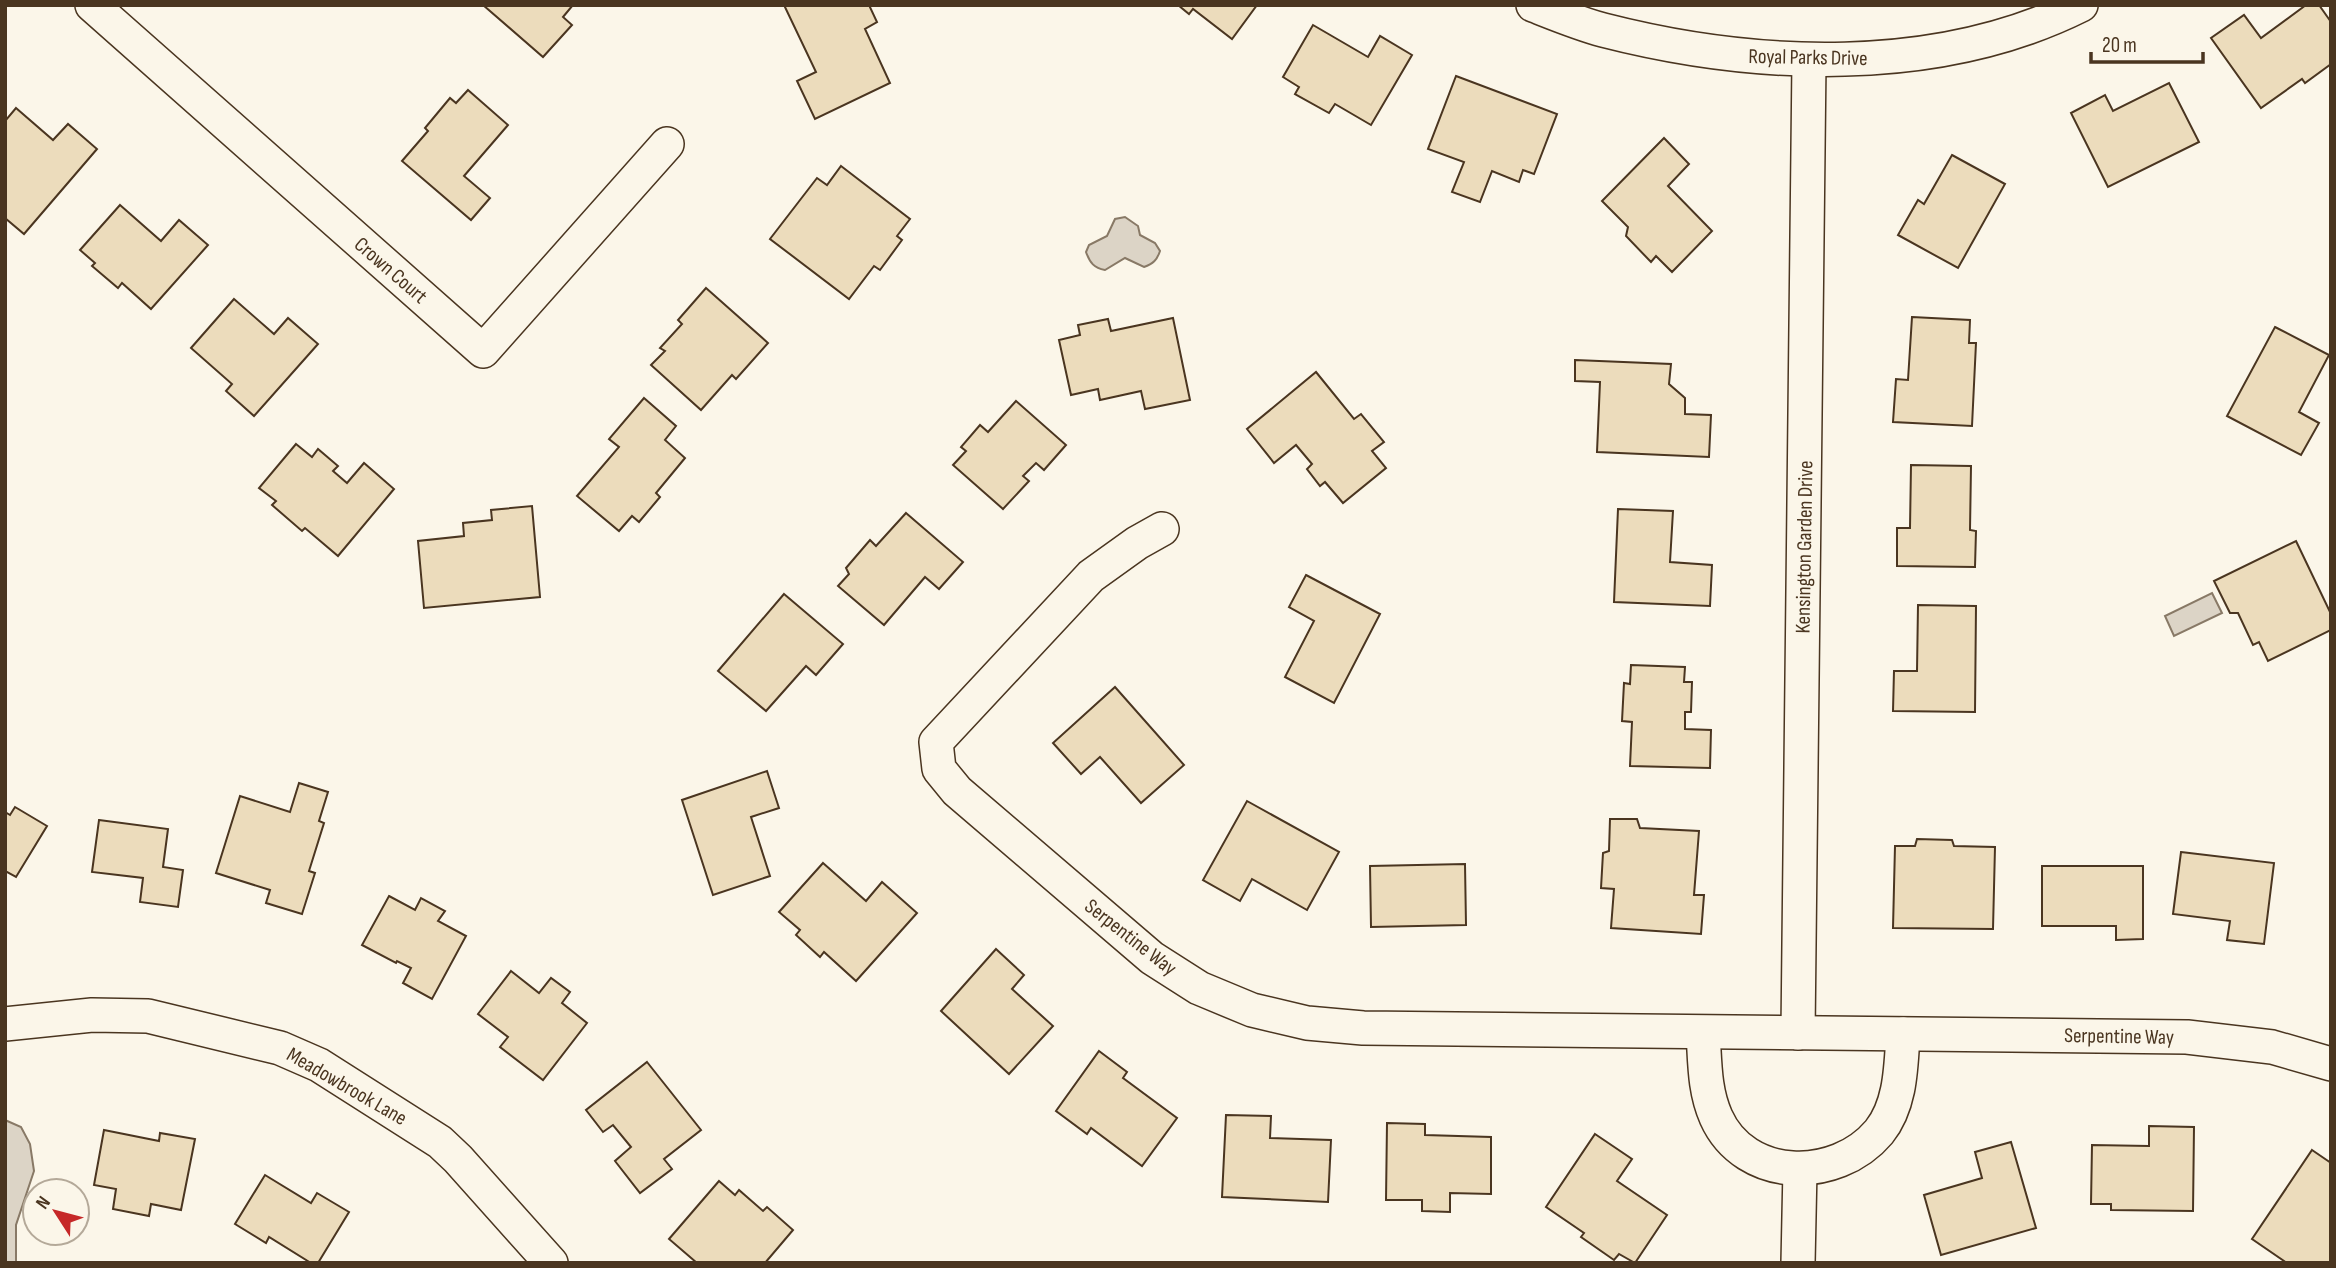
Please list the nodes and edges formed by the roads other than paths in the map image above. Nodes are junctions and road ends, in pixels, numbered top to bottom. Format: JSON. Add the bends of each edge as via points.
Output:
{"nodes":[{"id":1,"x":92,"y":5,"type":"edge"},
{"id":2,"x":1533,"y":5,"type":"edge"},
{"id":3,"x":2081,"y":5,"type":"edge"},
{"id":4,"x":1809,"y":61,"type":"junction"},
{"id":5,"x":667,"y":144,"type":"dead end"},
{"id":6,"x":1162,"y":529,"type":"dead end"},
{"id":7,"x":5,"y":1024,"type":"edge"},
{"id":8,"x":1703,"y":1033,"type":"junction"},
{"id":9,"x":1798,"y":1033,"type":"junction"},
{"id":10,"x":1903,"y":1034,"type":"junction"},
{"id":11,"x":2331,"y":1064,"type":"edge"},
{"id":12,"x":1800,"y":1169,"type":"junction"},
{"id":13,"x":551,"y":1263,"type":"edge"},
{"id":14,"x":1798,"y":1263,"type":"edge"}],
"edges":[{"from":1,"to":5,"type":"street","name":"Crown Court","via":[[483,351]]},
{"from":2,"to":4,"type":"street","name":"Royal Parks Drive","via":[[1601,30],[1684,48]]},
{"from":3,"to":4,"type":"street","name":"Royal Parks Drive","via":[[2019,30],[1965,44],[1881,58]]},
{"from":4,"to":9,"type":"street","name":"Kensington Garden Drive"},
{"from":6,"to":8,"type":"street","name":"Serpentine Way","via":[[1091,576],[936,742],[939,769],[957,791],[1152,958],[1199,988],[1252,1010],[1307,1023],[1363,1028]]},
{"from":7,"to":13,"type":"street","name":"Meadowbrook Lane","via":[[92,1015],[148,1016],[279,1048],[330,1072],[440,1142]]},
{"from":8,"to":9,"type":"street","name":"Serpentine Way"},
{"from":8,"to":12,"type":"street","via":[[1707,1093],[1726,1135],[1749,1154],[1776,1166]]},
{"from":9,"to":10,"type":"street","name":"Serpentine Way"},
{"from":10,"to":11,"type":"street","name":"Serpentine Way","via":[[2187,1037],[2272,1047]]},
{"from":10,"to":12,"type":"street","via":[[1894,1104],[1880,1130],[1859,1151],[1834,1165]]},
{"from":12,"to":14,"type":"street"}]}
